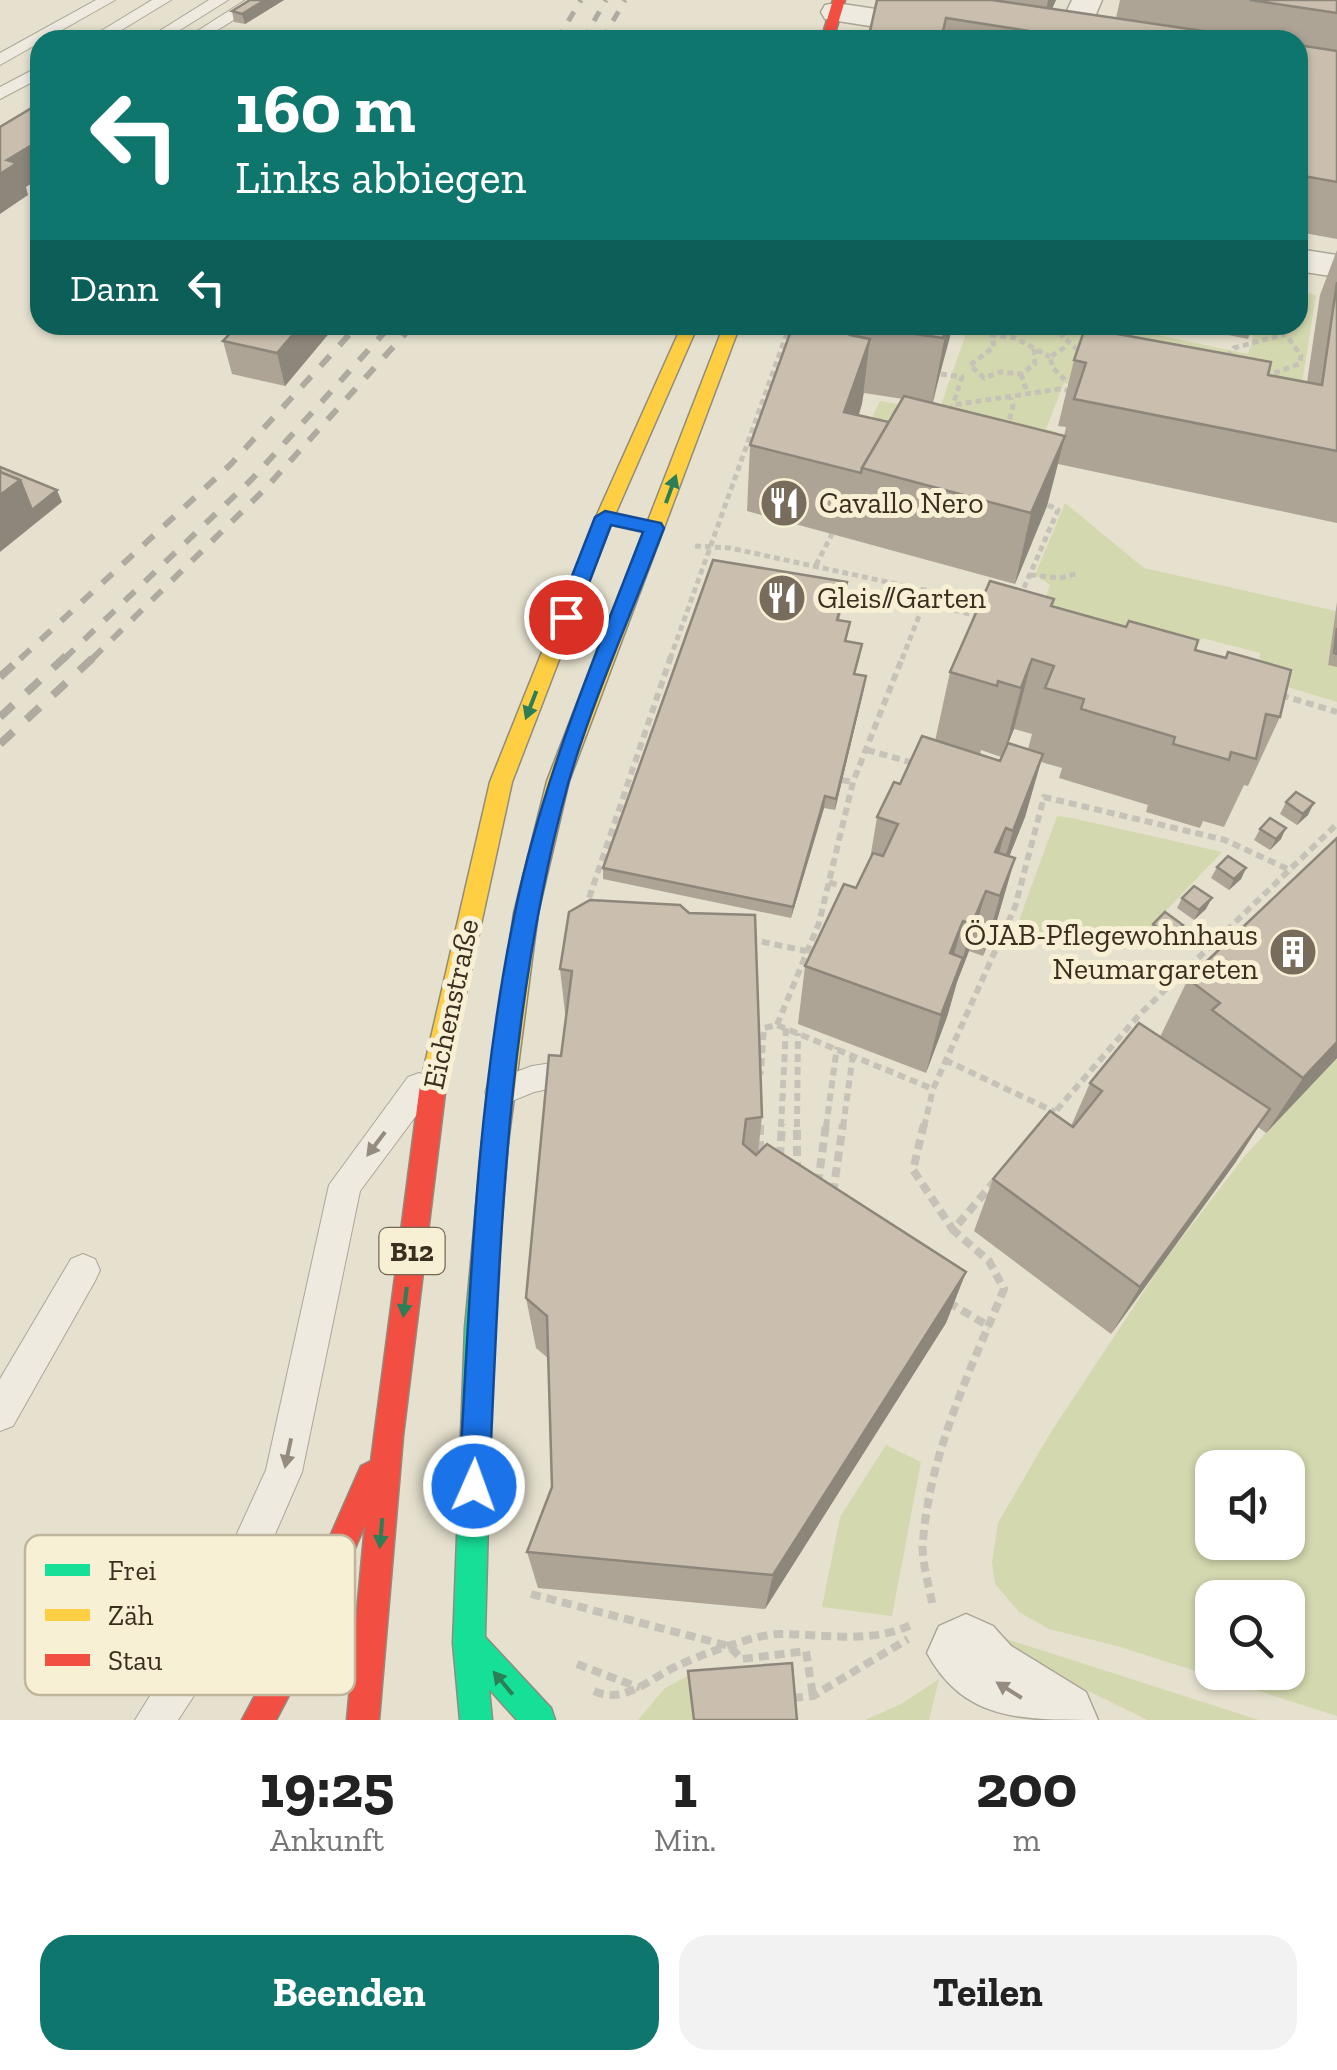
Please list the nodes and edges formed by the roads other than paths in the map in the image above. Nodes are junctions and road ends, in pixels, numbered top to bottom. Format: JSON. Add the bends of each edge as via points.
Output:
{"nodes":[{"id":1,"x":107,"y":0,"type":"edge"},
{"id":2,"x":163,"y":0,"type":"edge"},
{"id":3,"x":220,"y":0,"type":"edge"},
{"id":4,"x":257,"y":0,"type":"edge"},
{"id":5,"x":1086,"y":0,"type":"edge"},
{"id":6,"x":834,"y":17,"type":"edge"},
{"id":7,"x":54,"y":30,"type":"edge"},
{"id":8,"x":111,"y":30,"type":"edge"},
{"id":9,"x":170,"y":30,"type":"edge"},
{"id":10,"x":208,"y":30,"type":"edge"},
{"id":11,"x":940,"y":30,"type":"edge"},
{"id":12,"x":1073,"y":30,"type":"edge"},
{"id":13,"x":30,"y":43,"type":"edge"},
{"id":14,"x":0,"y":60,"type":"edge"},
{"id":15,"x":30,"y":77,"type":"edge"},
{"id":16,"x":0,"y":94,"type":"edge"},
{"id":17,"x":1308,"y":262,"type":"edge"},
{"id":18,"x":1337,"y":266,"type":"edge"},
{"id":19,"x":687,"y":335,"type":"edge"},
{"id":20,"x":727,"y":335,"type":"edge"},
{"id":21,"x":630,"y":522,"type":"junction"},
{"id":22,"x":435,"y":1066,"type":"junction"},
{"id":23,"x":572,"y":1073,"type":"edge"},
{"id":24,"x":500,"y":1092,"type":"junction"},
{"id":25,"x":84,"y":1270,"type":"dead end"},
{"id":26,"x":0,"y":1413,"type":"edge"},
{"id":27,"x":388,"y":1436,"type":"junction"},
{"id":28,"x":256,"y":1535,"type":"edge"},
{"id":29,"x":345,"y":1535,"type":"edge"},
{"id":30,"x":936,"y":1629,"type":"road end"},
{"id":31,"x":469,"y":1643,"type":"junction"},
{"id":32,"x":172,"y":1695,"type":"edge"},
{"id":33,"x":272,"y":1695,"type":"edge"},
{"id":34,"x":156,"y":1720,"type":"edge"},
{"id":35,"x":258,"y":1720,"type":"edge"},
{"id":36,"x":364,"y":1720,"type":"edge"},
{"id":37,"x":476,"y":1720,"type":"edge"},
{"id":38,"x":539,"y":1720,"type":"edge"},
{"id":39,"x":1058,"y":1720,"type":"edge"}],
"edges":[{"from":1,"to":7,"type":"lane"},
{"from":2,"to":8,"type":"lane"},
{"from":3,"to":9,"type":"lane"},
{"from":4,"to":10,"type":"lane"},
{"from":5,"to":12,"type":"street"},
{"from":6,"to":11,"type":"street"},
{"from":13,"to":14,"type":"lane"},
{"from":15,"to":16,"type":"lane"},
{"from":17,"to":18,"type":"street"},
{"from":19,"to":21,"type":"main road","name":"Eichenstraße","number":"B12"},
{"from":21,"to":20,"type":"main road","name":"Eichenstraße","number":"B12","one_way":true},
{"from":21,"to":22,"type":"main road","name":"Eichenstraße","number":"B12","one_way":true,"via":[[501,782]]},
{"from":21,"to":24,"type":"main road","name":"Eichenstraße","number":"B12","via":[[526,913]]},
{"from":22,"to":27,"type":"main road","name":"Eichenstraße","number":"B12","one_way":true},
{"from":22,"to":28,"type":"lane","one_way":true,"via":[[345,1185],[284,1472]]},
{"from":23,"to":24,"type":"lane"},
{"from":24,"to":31,"type":"main road","name":"Eichenstraße","number":"B12","via":[[480,1328]]},
{"from":25,"to":26,"type":"lane"},
{"from":27,"to":29,"type":"main road"},
{"from":27,"to":36,"type":"main road","name":"Eichenstraße","number":"B12","one_way":true},
{"from":39,"to":30,"type":"street","one_way":true,"via":[[983,1674]]},
{"from":31,"to":37,"type":"main road","name":"Eichenstraße","number":"B12"},
{"from":38,"to":31,"type":"main road","one_way":true},
{"from":32,"to":34,"type":"lane","one_way":true},
{"from":33,"to":35,"type":"main road"}]}
